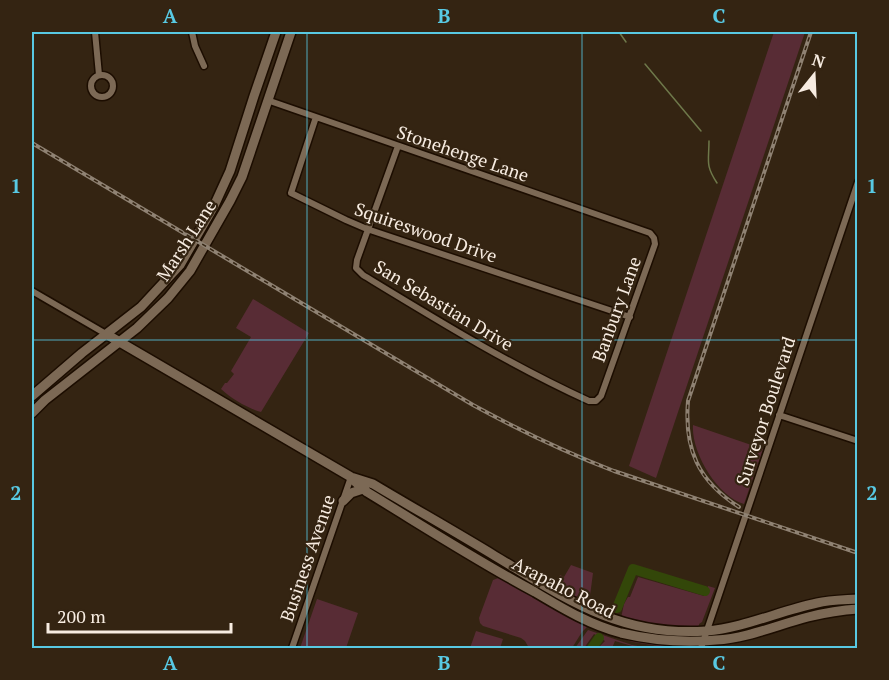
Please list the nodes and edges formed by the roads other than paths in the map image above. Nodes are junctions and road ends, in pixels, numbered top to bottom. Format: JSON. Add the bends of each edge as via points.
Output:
{"nodes":[{"id":1,"x":95,"y":32,"type":"edge"},
{"id":2,"x":192,"y":32,"type":"edge"},
{"id":3,"x":276,"y":32,"type":"edge"},
{"id":4,"x":291,"y":32,"type":"edge"},
{"id":5,"x":266,"y":62,"type":"junction"},
{"id":6,"x":204,"y":66,"type":"dead end"},
{"id":7,"x":99,"y":75,"type":"dead end"},
{"id":8,"x":267,"y":100,"type":"junction"},
{"id":9,"x":316,"y":117,"type":"junction"},
{"id":10,"x":244,"y":126,"type":"junction"},
{"id":11,"x":398,"y":146,"type":"junction"},
{"id":12,"x":858,"y":182,"type":"edge"},
{"id":13,"x":367,"y":229,"type":"junction"},
{"id":14,"x":650,"y":233,"type":"joint"},
{"id":15,"x":32,"y":291,"type":"edge"},
{"id":16,"x":630,"y":317,"type":"junction"},
{"id":17,"x":106,"y":334,"type":"junction"},
{"id":18,"x":119,"y":343,"type":"junction"},
{"id":19,"x":32,"y":396,"type":"edge"},
{"id":20,"x":601,"y":396,"type":"joint"},
{"id":21,"x":32,"y":413,"type":"edge"},
{"id":22,"x":779,"y":415,"type":"junction"},
{"id":23,"x":858,"y":441,"type":"edge"},
{"id":24,"x":351,"y":477,"type":"junction"},
{"id":25,"x":363,"y":489,"type":"junction"},
{"id":26,"x":343,"y":501,"type":"junction"},
{"id":27,"x":858,"y":599,"type":"edge"},
{"id":28,"x":836,"y":600,"type":"junction"},
{"id":29,"x":858,"y":609,"type":"edge"},
{"id":30,"x":837,"y":611,"type":"junction"},
{"id":31,"x":707,"y":630,"type":"junction"},
{"id":32,"x":703,"y":645,"type":"edge"},
{"id":33,"x":292,"y":648,"type":"edge"}],
"edges":[{"from":1,"to":7,"type":"street"},
{"from":2,"to":6,"type":"street"},
{"from":3,"to":5,"type":"main road","name":"Marsh Lane"},
{"from":4,"to":8,"type":"main road","name":"Marsh Lane"},
{"from":5,"to":8,"type":"main road","via":[[262,91]]},
{"from":5,"to":10,"type":"main road","name":"Marsh Lane"},
{"from":8,"to":9,"type":"street","name":"Stonehenge Lane"},
{"from":8,"to":10,"type":"main road"},
{"from":8,"to":18,"type":"main road","name":"Marsh Lane","via":[[242,177],[190,271]]},
{"from":9,"to":11,"type":"street","name":"Stonehenge Lane"},
{"from":9,"to":13,"type":"street","name":"Squireswood Drive","via":[[291,193]]},
{"from":10,"to":17,"type":"main road","name":"Marsh Lane","via":[[230,171],[180,265],[141,308]]},
{"from":11,"to":13,"type":"street","name":"San Sebastian Drive"},
{"from":11,"to":14,"type":"street","name":"Stonehenge Lane"},
{"from":12,"to":22,"type":"street","name":"Surveyor Boulevard"},
{"from":13,"to":16,"type":"street","name":"Squireswood Drive"},
{"from":13,"to":20,"type":"street","name":"San Sebastian Drive","via":[[356,268],[363,275],[544,381],[588,401]]},
{"from":14,"to":16,"type":"street","name":"Banbury Lane","via":[[655,244]]},
{"from":15,"to":17,"type":"street"},
{"from":16,"to":20,"type":"street","name":"Banbury Lane"},
{"from":17,"to":18,"type":"main road","name":"Arapaho Road"},
{"from":17,"to":19,"type":"main road","name":"Marsh Lane"},
{"from":18,"to":21,"type":"main road","name":"Marsh Lane"},
{"from":18,"to":24,"type":"main road","name":"Arapaho Road"},
{"from":22,"to":23,"type":"street"},
{"from":22,"to":31,"type":"street","name":"Surveyor Boulevard"},
{"from":24,"to":25,"type":"main road","name":"Arapaho Road"},
{"from":24,"to":26,"type":"street","name":"Business Avenue"},
{"from":24,"to":31,"type":"main road","name":"Arapaho Road","via":[[373,484],[588,609],[654,629]]},
{"from":25,"to":26,"type":"main road"},
{"from":25,"to":32,"type":"main road","name":"Arapaho Road","via":[[490,568],[596,625],[621,633]]},
{"from":26,"to":33,"type":"street","name":"Business Avenue"},
{"from":27,"to":28,"type":"main road","name":"Arapaho Road"},
{"from":28,"to":30,"type":"main road"},
{"from":28,"to":31,"type":"main road","name":"Arapaho Road"},
{"from":29,"to":30,"type":"main road","name":"Arapaho Road"},
{"from":30,"to":32,"type":"main road","name":"Arapaho Road"},
{"from":31,"to":32,"type":"street","name":"Surveyor Boulevard"}]}
